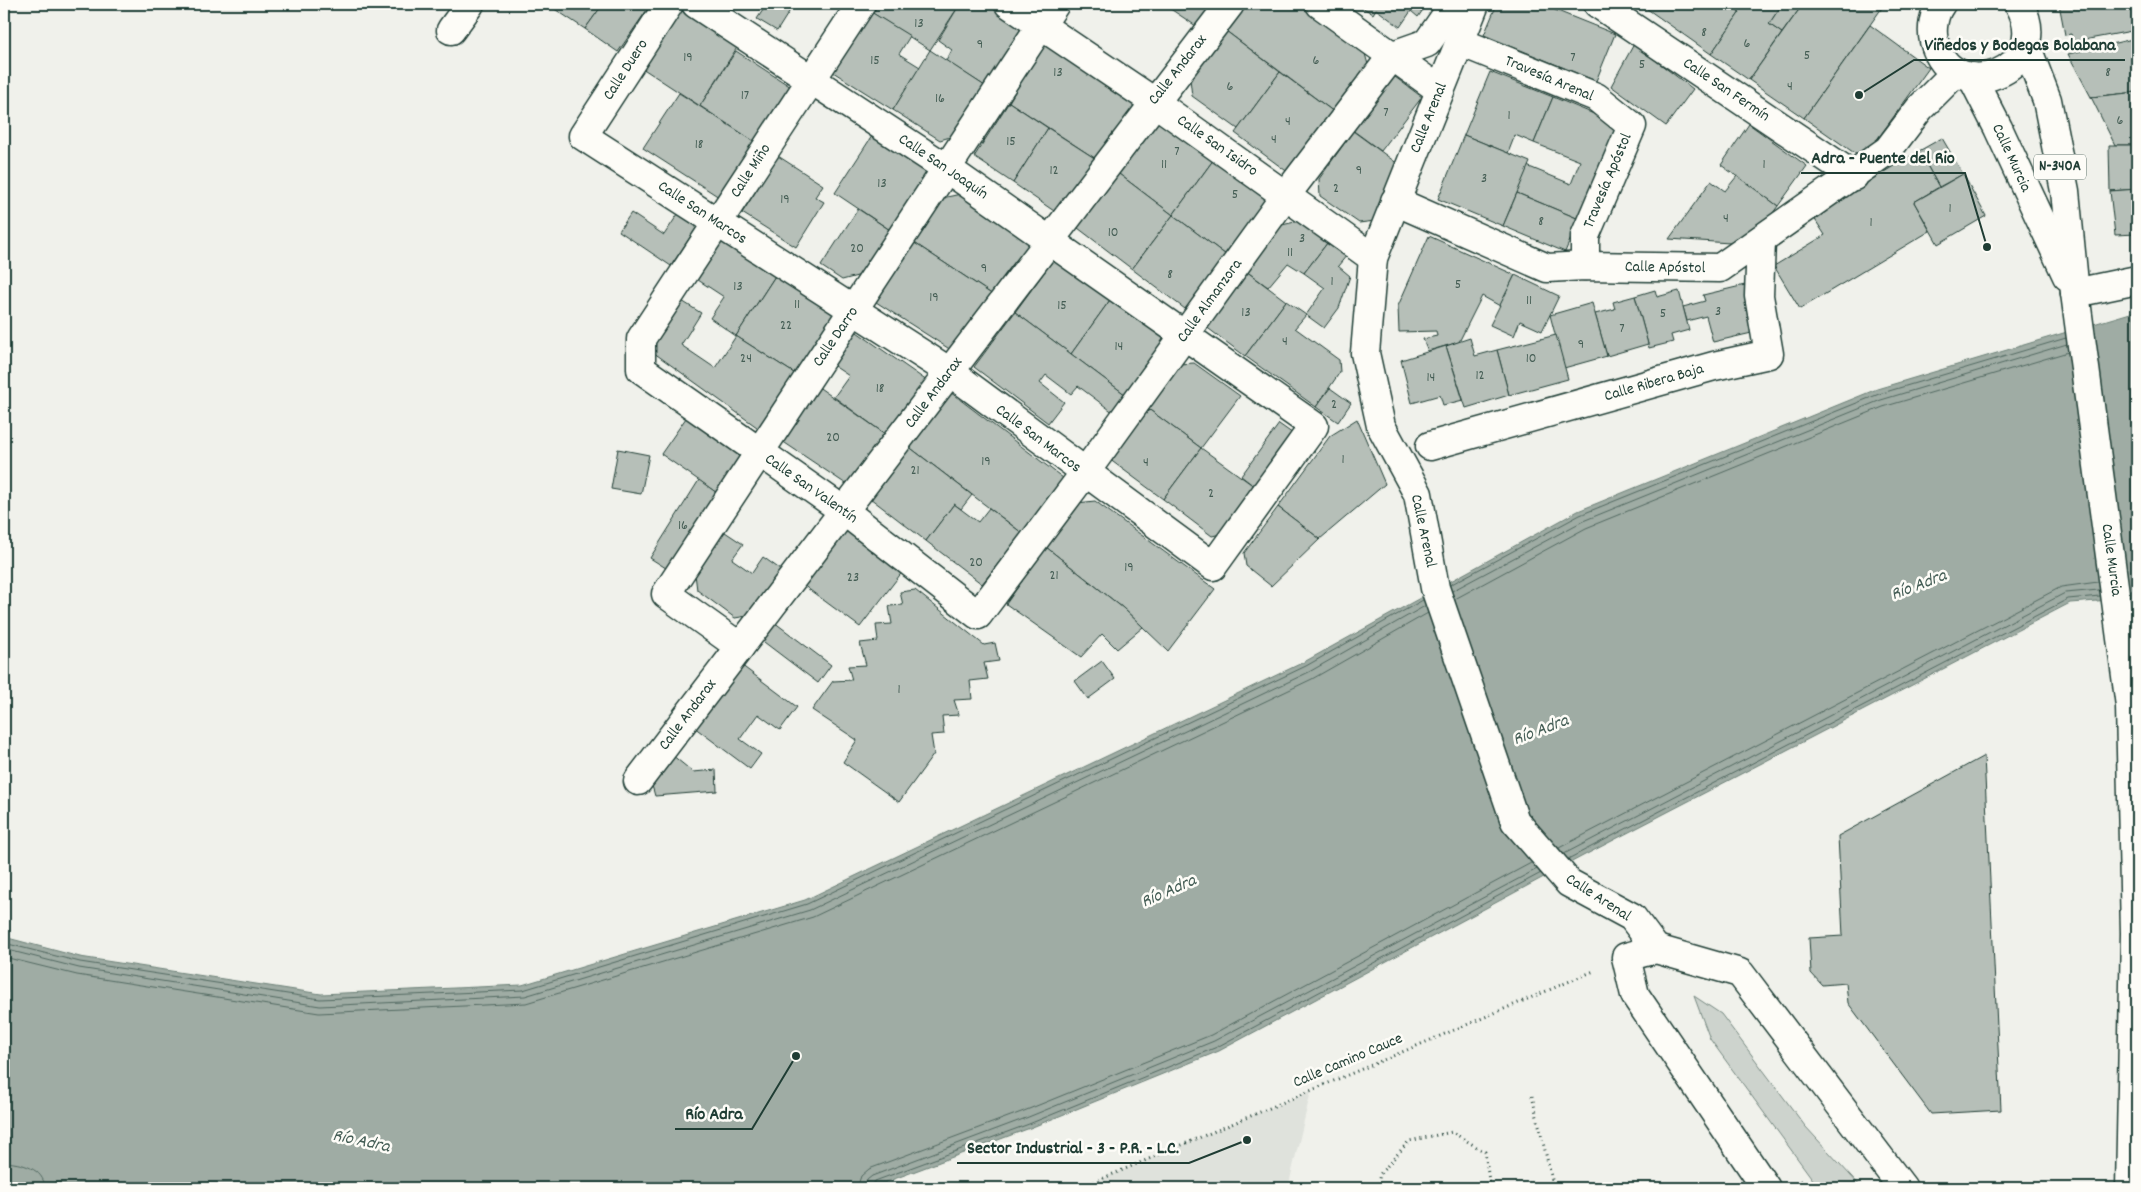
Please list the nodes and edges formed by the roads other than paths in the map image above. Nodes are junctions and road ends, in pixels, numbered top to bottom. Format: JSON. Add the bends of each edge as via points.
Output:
{"nodes":[{"id":1,"x":470,"y":4,"type":"edge"},
{"id":2,"x":669,"y":4,"type":"edge"},
{"id":3,"x":696,"y":4,"type":"edge"},
{"id":4,"x":861,"y":4,"type":"edge"},
{"id":5,"x":1009,"y":4,"type":"edge"},
{"id":6,"x":1230,"y":4,"type":"edge"},
{"id":7,"x":1320,"y":4,"type":"edge"},
{"id":8,"x":1454,"y":4,"type":"edge"},
{"id":9,"x":1475,"y":4,"type":"edge"},
{"id":10,"x":1598,"y":4,"type":"edge"},
{"id":11,"x":2019,"y":4,"type":"edge"},
{"id":12,"x":1930,"y":9,"type":"edge"},
{"id":13,"x":1048,"y":15,"type":"edge"},
{"id":14,"x":451,"y":30,"type":"dead end"},
{"id":15,"x":1460,"y":42,"type":"junction"},
{"id":16,"x":2026,"y":45,"type":"junction"},
{"id":17,"x":1393,"y":55,"type":"junction"},
{"id":18,"x":1957,"y":70,"type":"junction"},
{"id":19,"x":810,"y":80,"type":"junction"},
{"id":20,"x":1440,"y":90,"type":"junction"},
{"id":21,"x":1153,"y":102,"type":"junction"},
{"id":22,"x":1632,"y":126,"type":"joint"},
{"id":23,"x":583,"y":136,"type":"joint"},
{"id":24,"x":946,"y":168,"type":"junction"},
{"id":25,"x":1854,"y":176,"type":"junction"},
{"id":26,"x":1286,"y":195,"type":"junction"},
{"id":27,"x":1396,"y":201,"type":"junction"},
{"id":28,"x":717,"y":223,"type":"junction"},
{"id":29,"x":1051,"y":240,"type":"junction"},
{"id":30,"x":1761,"y":240,"type":"junction"},
{"id":31,"x":1372,"y":258,"type":"junction"},
{"id":32,"x":1585,"y":266,"type":"junction"},
{"id":33,"x":2137,"y":280,"type":"edge"},
{"id":34,"x":2075,"y":293,"type":"junction"},
{"id":35,"x":854,"y":310,"type":"junction"},
{"id":36,"x":1186,"y":335,"type":"junction"},
{"id":37,"x":642,"y":368,"type":"joint"},
{"id":38,"x":950,"y":372,"type":"junction"},
{"id":39,"x":1430,"y":446,"type":"dead end"},
{"id":40,"x":759,"y":453,"type":"junction"},
{"id":41,"x":1084,"y":474,"type":"junction"},
{"id":42,"x":844,"y":511,"type":"junction"},
{"id":43,"x":978,"y":615,"type":"joint"},
{"id":44,"x":740,"y":647,"type":"junction"},
{"id":45,"x":638,"y":781,"type":"dead end"},
{"id":46,"x":1656,"y":949,"type":"junction"},
{"id":47,"x":2136,"y":968,"type":"edge"},
{"id":48,"x":1766,"y":1188,"type":"edge"},
{"id":49,"x":1903,"y":1188,"type":"edge"},
{"id":50,"x":2130,"y":1188,"type":"edge"}],
"edges":[{"from":1,"to":14,"type":"main road"},
{"from":2,"to":23,"type":"main road","name":"Calle Duero"},
{"from":3,"to":19,"type":"main road","name":"Calle San Joaquín"},
{"from":4,"to":19,"type":"main road","name":"Calle Miño"},
{"from":5,"to":13,"type":"main road","name":"Calle San Isidro"},
{"from":6,"to":21,"type":"main road","name":"Calle Andarax"},
{"from":7,"to":17,"type":"main road"},
{"from":8,"to":17,"type":"main road","via":[[1427,43]]},
{"from":9,"to":15,"type":"main road","name":"Calle Arenal"},
{"from":10,"to":25,"type":"main road","name":"Calle San Fermín"},
{"from":11,"to":16,"type":"main road","number":"N-340A","via":[[2026,22]]},
{"from":12,"to":18,"type":"main road","number":"N-340A","via":[[1936,50]]},
{"from":13,"to":21,"type":"main road","name":"Calle San Isidro"},
{"from":13,"to":24,"type":"main road","name":"Calle Darro"},
{"from":15,"to":20,"type":"main road","name":"Calle Arenal"},
{"from":15,"to":22,"type":"main road","name":"Travesía Arenal","via":[[1596,97]]},
{"from":16,"to":18,"type":"main road","via":[[2015,62],[2000,74],[1987,78]]},
{"from":16,"to":34,"type":"main road","name":"Calle Murcia","number":"N-340A","via":[[2047,100],[2065,191]]},
{"from":17,"to":20,"type":"main road"},
{"from":17,"to":26,"type":"main road","name":"Calle Almanzora"},
{"from":18,"to":25,"type":"main road","name":"Calle Apóstol","via":[[1920,108],[1888,150]]},
{"from":18,"to":34,"type":"main road","name":"Calle Murcia","number":"N-340A","via":[[1998,128]]},
{"from":19,"to":24,"type":"main road","name":"Calle San Joaquín"},
{"from":19,"to":28,"type":"main road","name":"Calle Miño"},
{"from":20,"to":27,"type":"main road","name":"Calle Arenal"},
{"from":21,"to":26,"type":"main road","name":"Calle San Isidro"},
{"from":21,"to":29,"type":"main road","name":"Calle Andarax"},
{"from":22,"to":32,"type":"main road","name":"Travesía Apóstol","via":[[1585,236]]},
{"from":23,"to":28,"type":"main road","name":"Calle San Marcos"},
{"from":24,"to":29,"type":"main road","name":"Calle San Joaquín"},
{"from":24,"to":35,"type":"main road","name":"Calle Darro"},
{"from":25,"to":30,"type":"main road","name":"Calle Apóstol"},
{"from":26,"to":31,"type":"main road","name":"Calle San Isidro"},
{"from":26,"to":36,"type":"main road","name":"Calle Almanzora"},
{"from":27,"to":31,"type":"main road","name":"Calle Arenal"},
{"from":27,"to":32,"type":"main road","name":"Calle Apóstol","via":[[1547,268]]},
{"from":28,"to":35,"type":"main road","name":"Calle San Marcos"},
{"from":28,"to":37,"type":"main road","name":"Calle Miño","via":[[641,339]]},
{"from":29,"to":36,"type":"main road","name":"Calle San Joaquín"},
{"from":29,"to":38,"type":"main road","name":"Calle Andarax"},
{"from":30,"to":32,"type":"main road","name":"Calle Apóstol","via":[[1720,268]]},
{"from":30,"to":39,"type":"main road","name":"Calle Ribera Baja","via":[[1759,296],[1769,354],[1714,366]]},
{"from":31,"to":46,"type":"main road","name":"Calle Arenal","via":[[1365,353],[1381,426],[1418,494],[1435,588],[1515,820],[1569,883],[1632,917]]},
{"from":33,"to":34,"type":"main road"},
{"from":34,"to":47,"type":"main road","name":"Calle Murcia","number":"N-340A","via":[[2130,706]]},
{"from":35,"to":38,"type":"main road","name":"Calle San Marcos"},
{"from":35,"to":40,"type":"main road","name":"Calle Darro"},
{"from":36,"to":41,"type":"main road","name":"Calle Almanzora"},
{"from":36,"to":41,"type":"main road","name":"Calle San Marcos","via":[[1314,426],[1214,566]]},
{"from":37,"to":40,"type":"main road","name":"Calle San Valentín"},
{"from":38,"to":41,"type":"main road","name":"Calle San Marcos"},
{"from":38,"to":42,"type":"main road","name":"Calle Andarax"},
{"from":40,"to":42,"type":"main road","name":"Calle San Valentín"},
{"from":40,"to":44,"type":"main road","name":"Calle Darro","via":[[666,594]]},
{"from":41,"to":43,"type":"main road","name":"Calle Almanzora"},
{"from":42,"to":43,"type":"main road","name":"Calle San Valentín"},
{"from":42,"to":44,"type":"main road","name":"Calle Andarax"},
{"from":44,"to":45,"type":"main road","name":"Calle Andarax"},
{"from":46,"to":48,"type":"main road","via":[[1626,957],[1635,995]]},
{"from":46,"to":49,"type":"main road","via":[[1740,973]]},
{"from":47,"to":50,"type":"main road","name":"Calle Murcia","number":"N-340A"}]}
